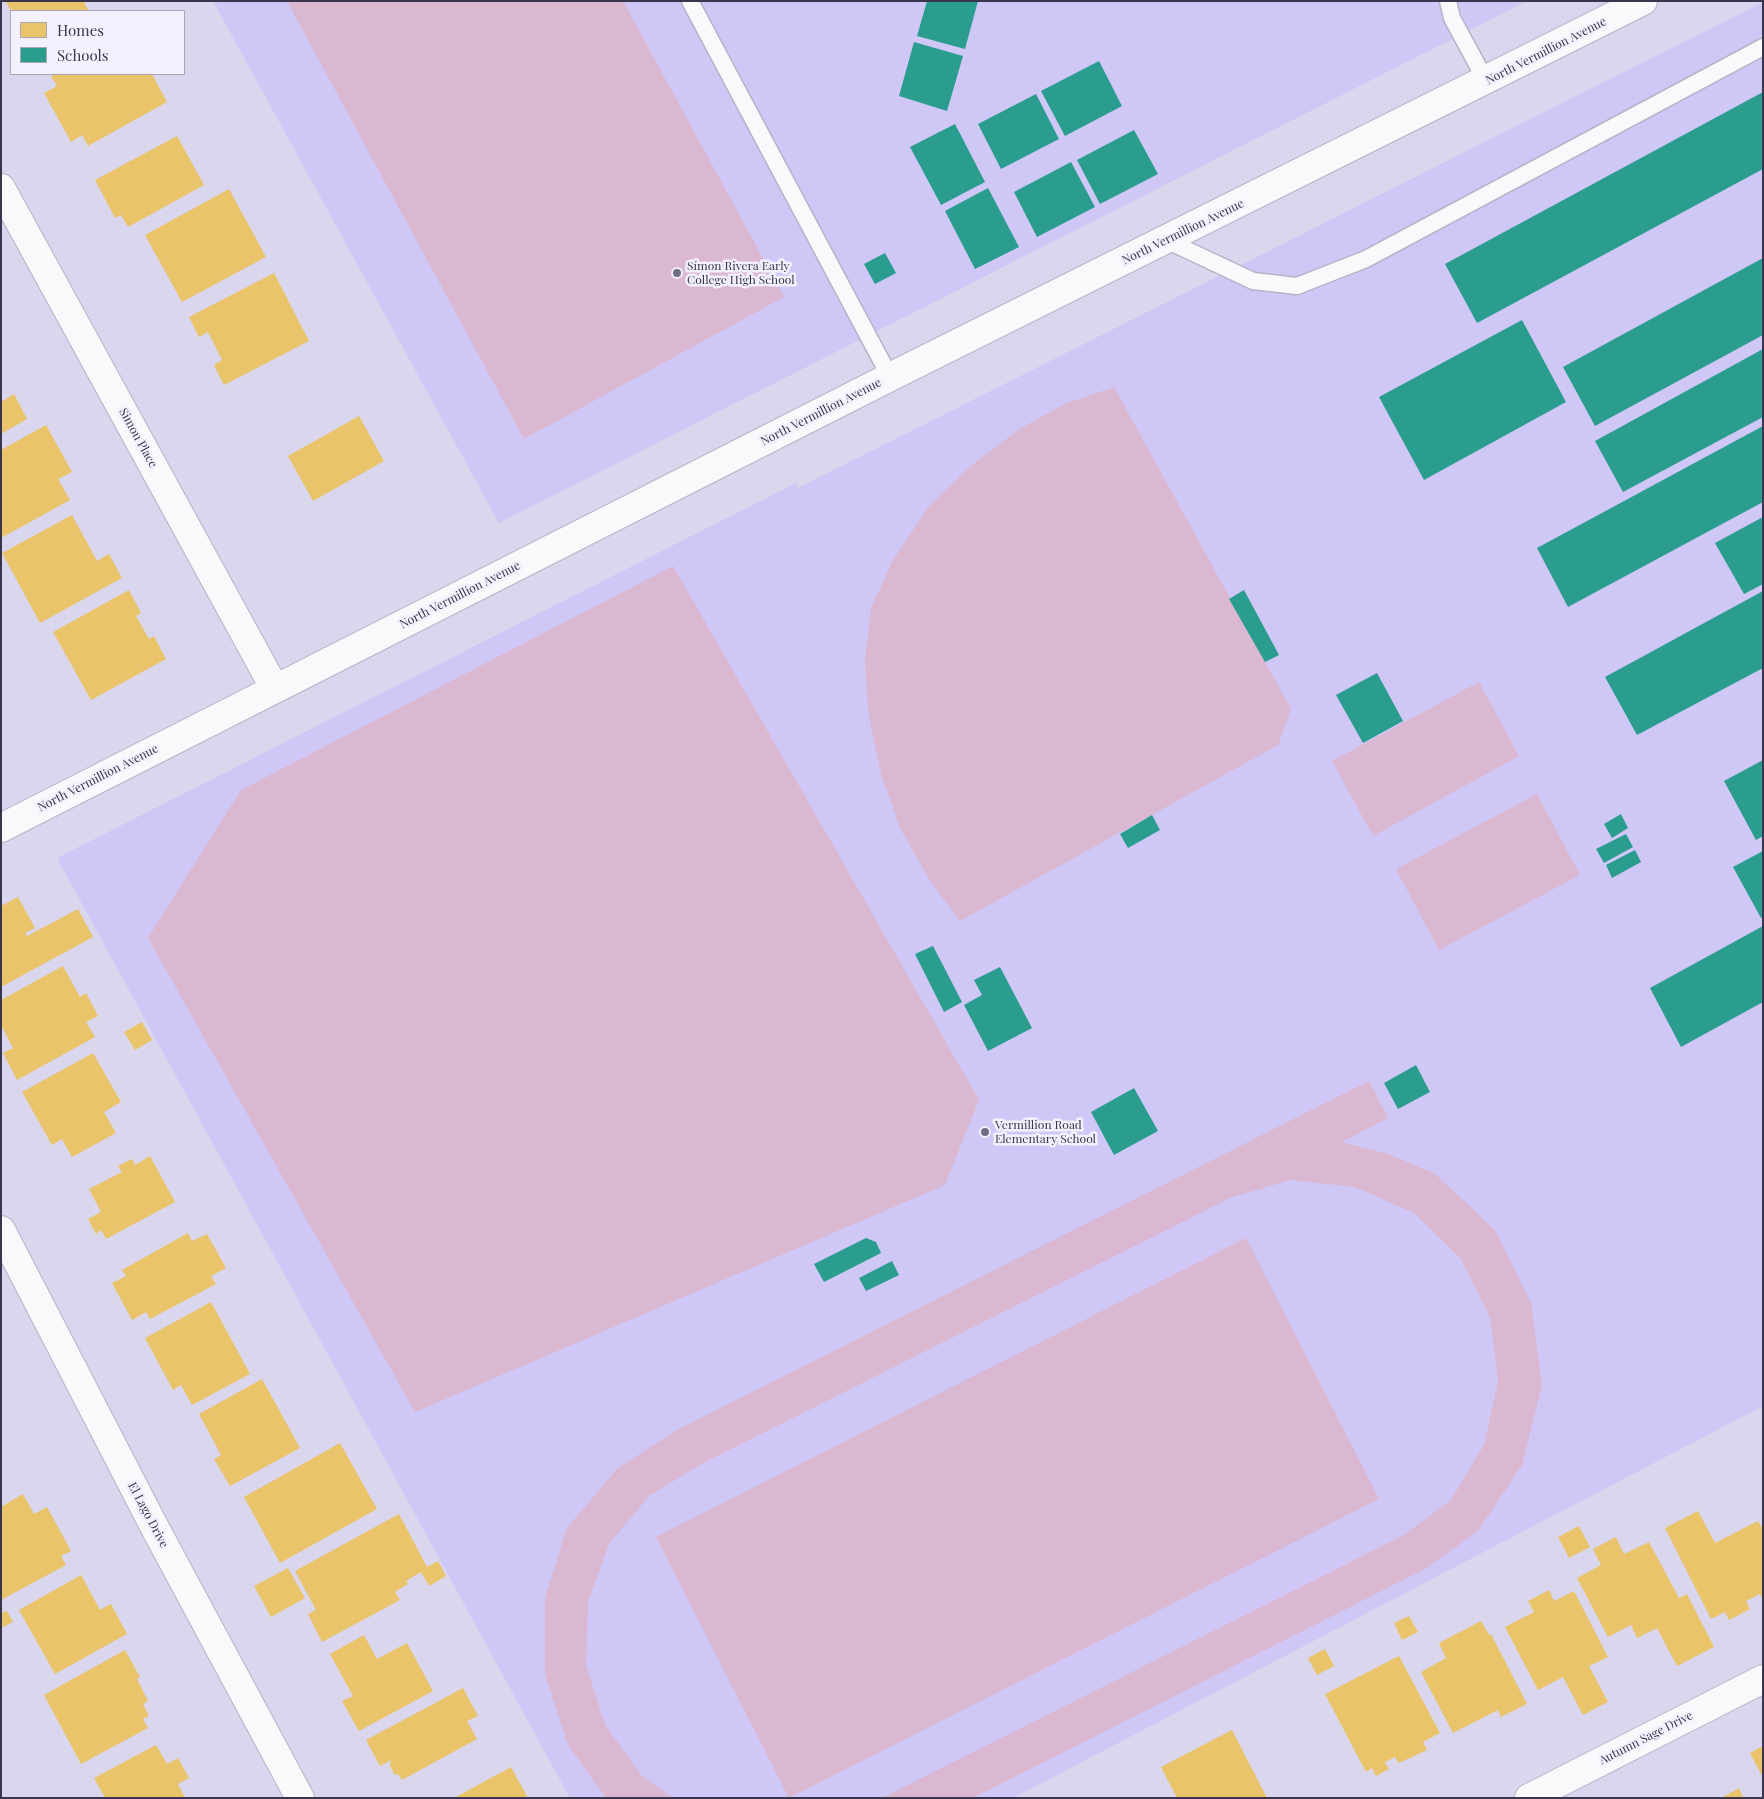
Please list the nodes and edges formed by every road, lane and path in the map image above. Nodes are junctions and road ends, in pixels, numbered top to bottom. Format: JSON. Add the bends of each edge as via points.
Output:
{"nodes":[{"id":1,"x":690,"y":1,"type":"edge"},
{"id":2,"x":1448,"y":1,"type":"edge"},
{"id":3,"x":1643,"y":1,"type":"edge"},
{"id":4,"x":1763,"y":47,"type":"edge"},
{"id":5,"x":1486,"y":81,"type":"junction"},
{"id":6,"x":1,"y":188,"type":"edge"},
{"id":7,"x":1166,"y":240,"type":"junction"},
{"id":8,"x":890,"y":377,"type":"junction"},
{"id":9,"x":275,"y":689,"type":"junction"},
{"id":10,"x":1,"y":828,"type":"edge"},
{"id":11,"x":1,"y":1230,"type":"edge"},
{"id":12,"x":1763,"y":1679,"type":"edge"},
{"id":13,"x":300,"y":1798,"type":"edge"},
{"id":14,"x":1529,"y":1798,"type":"edge"}],
"edges":[{"from":1,"to":8,"type":"lane"},
{"from":2,"to":5,"type":"lane","via":[[1452,18]]},
{"from":3,"to":5,"type":"street","name":"North Vermillion Avenue"},
{"from":4,"to":7,"type":"lane","via":[[1366,259],[1296,286],[1253,281]]},
{"from":5,"to":7,"type":"street","name":"North Vermillion Avenue"},
{"from":6,"to":9,"type":"street","name":"Simon Place"},
{"from":7,"to":8,"type":"street","name":"North Vermillion Avenue"},
{"from":8,"to":9,"type":"street","name":"North Vermillion Avenue"},
{"from":9,"to":10,"type":"street","name":"North Vermillion Avenue"},
{"from":11,"to":13,"type":"street","name":"El Lago Drive","via":[[155,1528]]},
{"from":12,"to":14,"type":"street","name":"Autumn Sage Drive"}]}
